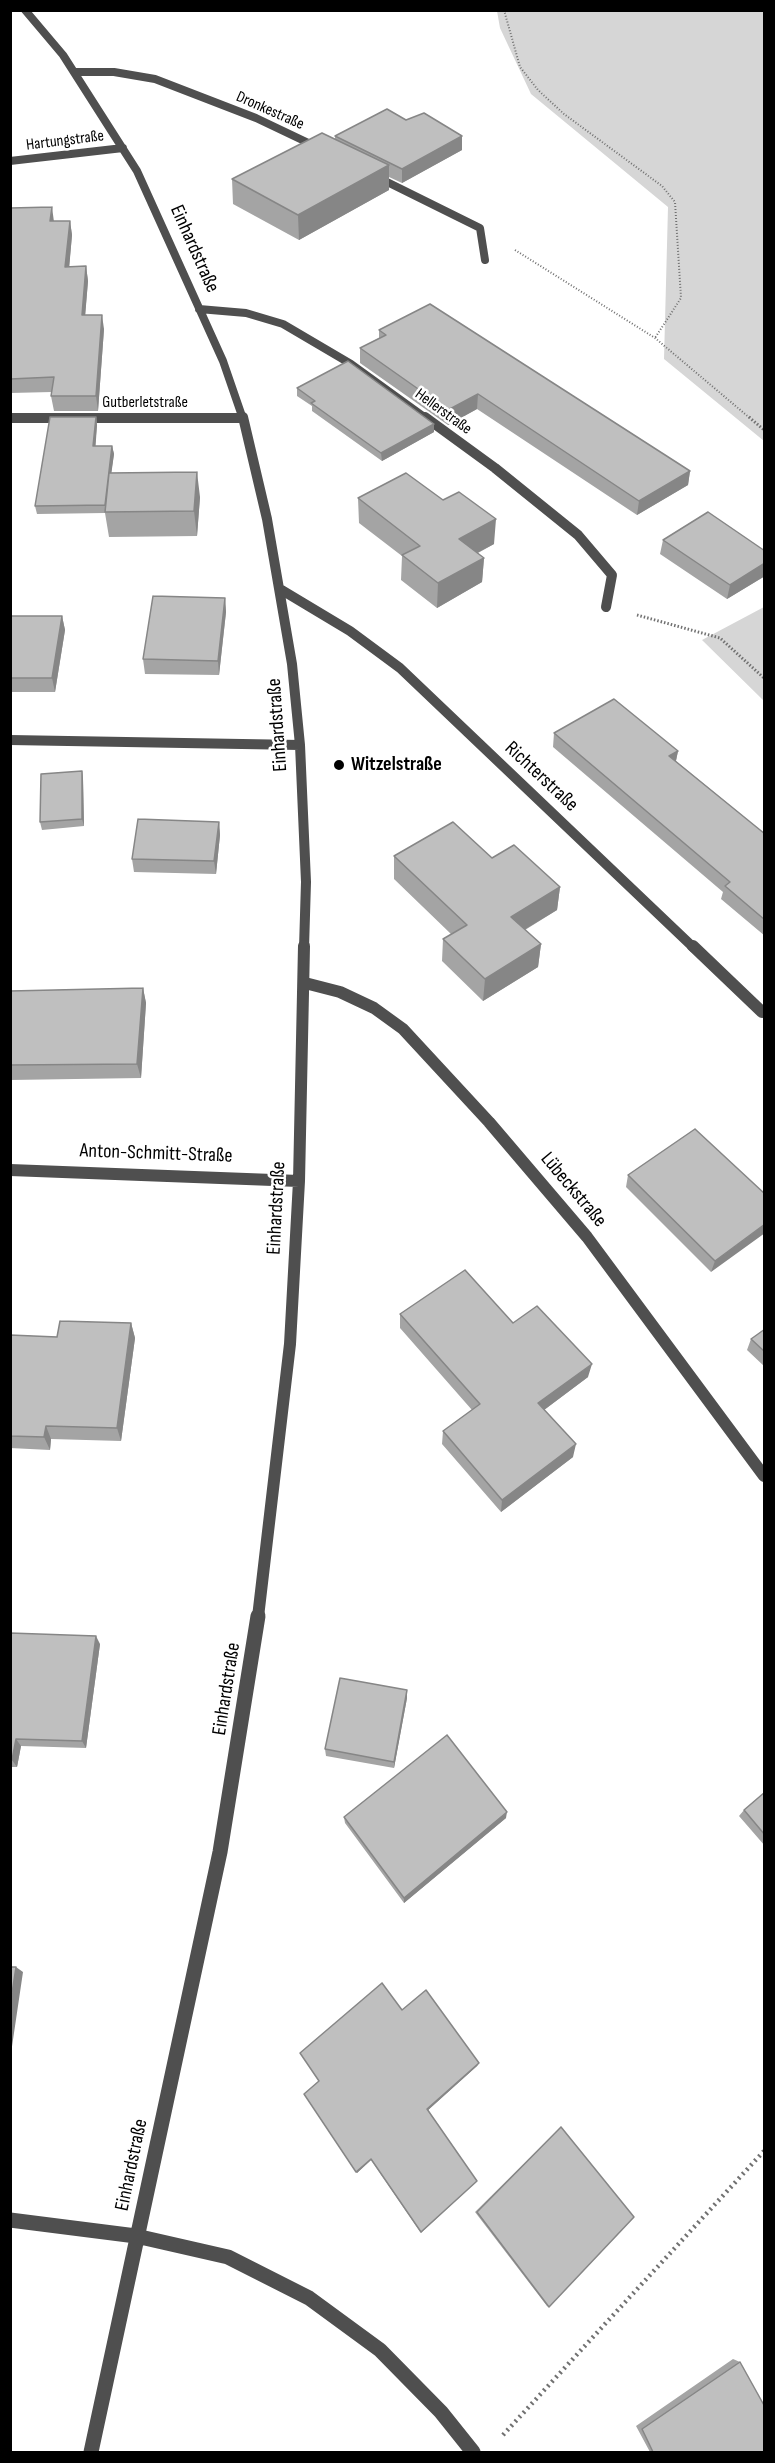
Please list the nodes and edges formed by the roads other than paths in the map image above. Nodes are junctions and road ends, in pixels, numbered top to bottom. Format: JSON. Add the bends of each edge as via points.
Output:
{"nodes":[{"id":1,"x":25,"y":10,"type":"edge"},
{"id":2,"x":74,"y":72,"type":"junction"},
{"id":3,"x":123,"y":148,"type":"junction"},
{"id":4,"x":331,"y":154,"type":"edge"},
{"id":5,"x":10,"y":161,"type":"edge"},
{"id":6,"x":364,"y":170,"type":"edge"},
{"id":7,"x":485,"y":260,"type":"dead end"},
{"id":8,"x":199,"y":309,"type":"junction"},
{"id":9,"x":10,"y":418,"type":"edge"},
{"id":10,"x":243,"y":418,"type":"junction"},
{"id":11,"x":280,"y":589,"type":"junction"},
{"id":12,"x":606,"y":607,"type":"road end"},
{"id":13,"x":10,"y":740,"type":"edge"},
{"id":14,"x":300,"y":745,"type":"junction"},
{"id":15,"x":305,"y":983,"type":"junction"},
{"id":16,"x":762,"y":1012,"type":"dead end"},
{"id":17,"x":10,"y":1170,"type":"edge"},
{"id":18,"x":299,"y":1182,"type":"junction"},
{"id":19,"x":765,"y":1476,"type":"edge"},
{"id":20,"x":10,"y":2220,"type":"edge"},
{"id":21,"x":136,"y":2236,"type":"junction"},
{"id":22,"x":91,"y":2452,"type":"edge"},
{"id":23,"x":472,"y":2452,"type":"edge"}],
"edges":[{"from":1,"to":2,"type":"street","name":"Einhardstraße"},
{"from":2,"to":3,"type":"street","name":"Einhardstraße"},
{"from":2,"to":4,"type":"street","name":"Dronkestraße","via":[[114,72],[154,79],[256,118]]},
{"from":3,"to":5,"type":"street","name":"Hartungstraße"},
{"from":3,"to":8,"type":"street","name":"Einhardstraße","via":[[149,195]]},
{"from":6,"to":7,"type":"street","via":[[480,228]]},
{"from":8,"to":10,"type":"street","name":"Einhardstraße"},
{"from":8,"to":12,"type":"street","name":"Hellerstraße","via":[[246,313],[283,324],[351,364],[495,468],[578,535],[612,575]]},
{"from":9,"to":10,"type":"street","name":"Gutberletstraße"},
{"from":10,"to":11,"type":"street","name":"Einhardstraße"},
{"from":11,"to":14,"type":"street","name":"Einhardstraße"},
{"from":11,"to":16,"type":"street","name":"Richterstraße","via":[[350,631],[400,668]]},
{"from":13,"to":14,"type":"street"},
{"from":14,"to":15,"type":"street","name":"Einhardstraße","via":[[306,882]]},
{"from":15,"to":18,"type":"street","name":"Einhardstraße"},
{"from":15,"to":19,"type":"street","name":"Lübeckstraße","via":[[366,1004],[403,1029],[587,1237]]},
{"from":17,"to":18,"type":"street","name":"Anton-Schmitt-Straße"},
{"from":18,"to":21,"type":"street","name":"Einhardstraße","via":[[290,1344],[264,1579],[220,1852]]},
{"from":20,"to":21,"type":"street"},
{"from":21,"to":22,"type":"street","name":"Einhardstraße"},
{"from":21,"to":23,"type":"street","via":[[228,2257],[309,2298],[380,2350],[441,2412]]}]}
